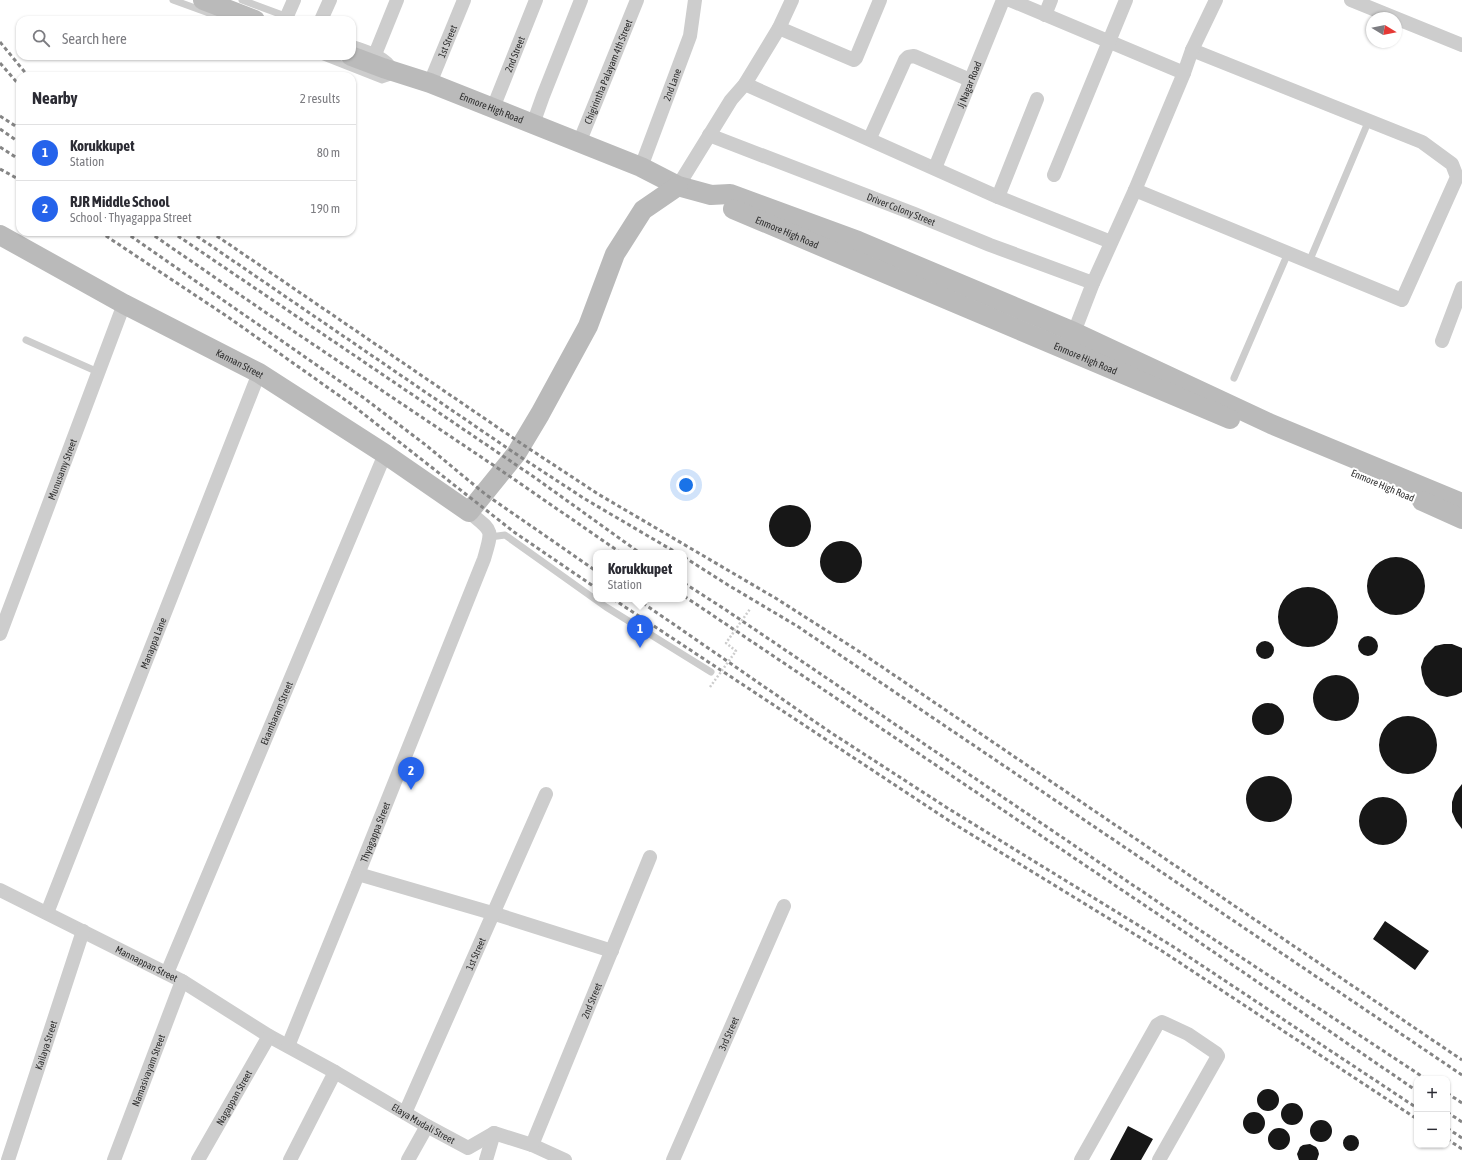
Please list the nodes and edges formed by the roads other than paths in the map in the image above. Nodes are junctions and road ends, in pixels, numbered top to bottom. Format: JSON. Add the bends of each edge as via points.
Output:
{"nodes":[{"id":1,"x":173,"y":0,"type":"edge"},
{"id":2,"x":203,"y":0,"type":"edge"},
{"id":3,"x":294,"y":0,"type":"edge"},
{"id":4,"x":330,"y":0,"type":"edge"},
{"id":5,"x":397,"y":0,"type":"edge"},
{"id":6,"x":464,"y":0,"type":"edge"},
{"id":7,"x":536,"y":0,"type":"edge"},
{"id":8,"x":581,"y":0,"type":"edge"},
{"id":9,"x":637,"y":0,"type":"edge"},
{"id":10,"x":695,"y":0,"type":"edge"},
{"id":11,"x":792,"y":0,"type":"edge"},
{"id":12,"x":880,"y":0,"type":"edge"},
{"id":13,"x":1003,"y":0,"type":"edge"},
{"id":14,"x":1010,"y":0,"type":"edge"},
{"id":15,"x":1051,"y":0,"type":"edge"},
{"id":16,"x":1126,"y":0,"type":"edge"},
{"id":17,"x":1216,"y":0,"type":"edge"},
{"id":18,"x":1351,"y":0,"type":"edge"},
{"id":19,"x":249,"y":6,"type":"edge"},
{"id":20,"x":1045,"y":15,"type":"junction"},
{"id":21,"x":218,"y":16,"type":"edge"},
{"id":22,"x":284,"y":16,"type":"edge"},
{"id":23,"x":291,"y":16,"type":"edge"},
{"id":24,"x":323,"y":16,"type":"edge"},
{"id":25,"x":779,"y":28,"type":"junction"},
{"id":26,"x":1108,"y":42,"type":"junction"},
{"id":27,"x":1462,"y":45,"type":"edge"},
{"id":28,"x":356,"y":46,"type":"edge"},
{"id":29,"x":1192,"y":50,"type":"junction"},
{"id":30,"x":356,"y":57,"type":"edge"},
{"id":31,"x":331,"y":60,"type":"edge"},
{"id":32,"x":386,"y":65,"type":"junction"},
{"id":33,"x":1184,"y":73,"type":"junction"},
{"id":34,"x":970,"y":80,"type":"junction"},
{"id":35,"x":430,"y":83,"type":"junction"},
{"id":36,"x":745,"y":84,"type":"junction"},
{"id":37,"x":1036,"y":99,"type":"dead end"},
{"id":38,"x":493,"y":108,"type":"junction"},
{"id":39,"x":1370,"y":120,"type":"junction"},
{"id":40,"x":533,"y":124,"type":"junction"},
{"id":41,"x":709,"y":136,"type":"junction"},
{"id":42,"x":870,"y":138,"type":"junction"},
{"id":43,"x":580,"y":143,"type":"junction"},
{"id":44,"x":641,"y":167,"type":"junction"},
{"id":45,"x":935,"y":168,"type":"junction"},
{"id":46,"x":1054,"y":175,"type":"dead end"},
{"id":47,"x":678,"y":186,"type":"junction"},
{"id":48,"x":1135,"y":190,"type":"junction"},
{"id":49,"x":998,"y":197,"type":"junction"},
{"id":50,"x":0,"y":234,"type":"edge"},
{"id":51,"x":1111,"y":242,"type":"junction"},
{"id":52,"x":1288,"y":253,"type":"junction"},
{"id":53,"x":1310,"y":262,"type":"junction"},
{"id":54,"x":1093,"y":283,"type":"junction"},
{"id":55,"x":1462,"y":288,"type":"edge"},
{"id":56,"x":124,"y":304,"type":"junction"},
{"id":57,"x":1457,"y":313,"type":"edge"},
{"id":58,"x":26,"y":340,"type":"dead end"},
{"id":59,"x":1070,"y":340,"type":"junction"},
{"id":60,"x":1442,"y":341,"type":"dead end"},
{"id":61,"x":98,"y":372,"type":"junction"},
{"id":62,"x":259,"y":373,"type":"junction"},
{"id":63,"x":1234,"y":378,"type":"dead end"},
{"id":64,"x":385,"y":454,"type":"junction"},
{"id":65,"x":1462,"y":503,"type":"edge"},
{"id":66,"x":469,"y":512,"type":"junction"},
{"id":67,"x":1462,"y":519,"type":"edge"},
{"id":68,"x":490,"y":537,"type":"junction"},
{"id":69,"x":593,"y":598,"type":"edge"},
{"id":70,"x":599,"y":602,"type":"edge"},
{"id":71,"x":0,"y":634,"type":"edge"},
{"id":72,"x":711,"y":672,"type":"dead end"},
{"id":73,"x":546,"y":794,"type":"dead end"},
{"id":74,"x":650,"y":857,"type":"dead end"},
{"id":75,"x":358,"y":874,"type":"junction"},
{"id":76,"x":0,"y":890,"type":"edge"},
{"id":77,"x":784,"y":906,"type":"dead end"},
{"id":78,"x":492,"y":913,"type":"junction"},
{"id":79,"x":47,"y":914,"type":"junction"},
{"id":80,"x":83,"y":931,"type":"junction"},
{"id":81,"x":612,"y":951,"type":"junction"},
{"id":82,"x":167,"y":973,"type":"junction"},
{"id":83,"x":182,"y":981,"type":"junction"},
{"id":84,"x":269,"y":1036,"type":"junction"},
{"id":85,"x":288,"y":1046,"type":"junction"},
{"id":86,"x":335,"y":1072,"type":"junction"},
{"id":87,"x":405,"y":1113,"type":"junction"},
{"id":88,"x":427,"y":1126,"type":"junction"},
{"id":89,"x":494,"y":1133,"type":"junction"},
{"id":90,"x":532,"y":1145,"type":"junction"},
{"id":91,"x":8,"y":1160,"type":"edge"},
{"id":92,"x":114,"y":1160,"type":"edge"},
{"id":93,"x":198,"y":1160,"type":"edge"},
{"id":94,"x":290,"y":1160,"type":"edge"},
{"id":95,"x":408,"y":1160,"type":"edge"},
{"id":96,"x":486,"y":1160,"type":"edge"},
{"id":97,"x":565,"y":1160,"type":"edge"},
{"id":98,"x":673,"y":1160,"type":"edge"},
{"id":99,"x":1081,"y":1160,"type":"edge"},
{"id":100,"x":1159,"y":1160,"type":"edge"}],
"edges":[{"from":1,"to":21,"type":"lane"},
{"from":2,"to":19,"type":"main road"},
{"from":3,"to":23,"type":"street"},
{"from":4,"to":24,"type":"street"},
{"from":5,"to":32,"type":"street"},
{"from":6,"to":35,"type":"street","name":"1st Street"},
{"from":7,"to":38,"type":"street","name":"2nd Street"},
{"from":8,"to":40,"type":"street"},
{"from":9,"to":43,"type":"street","name":"Chigirintha Palayam 4th Street"},
{"from":10,"to":44,"type":"street","name":"2nd Lane","via":[[690,36]]},
{"from":11,"to":25,"type":"street"},
{"from":12,"to":25,"type":"street","via":[[854,60]]},
{"from":13,"to":34,"type":"street","name":"Jj Nagar Road"},
{"from":14,"to":20,"type":"street"},
{"from":15,"to":20,"type":"street"},
{"from":16,"to":26,"type":"street"},
{"from":17,"to":29,"type":"street"},
{"from":18,"to":27,"type":"street"},
{"from":19,"to":22,"type":"lane"},
{"from":20,"to":26,"type":"street"},
{"from":25,"to":36,"type":"street"},
{"from":26,"to":33,"type":"street"},
{"from":26,"to":46,"type":"street"},
{"from":28,"to":32,"type":"lane"},
{"from":29,"to":33,"type":"street"},
{"from":29,"to":39,"type":"street"},
{"from":30,"to":32,"type":"main road","name":"Enmore High Road"},
{"from":31,"to":32,"type":"lane","via":[[382,80]]},
{"from":32,"to":35,"type":"main road","name":"Enmore High Road"},
{"from":33,"to":48,"type":"street"},
{"from":34,"to":42,"type":"street","via":[[914,56],[908,57]]},
{"from":34,"to":45,"type":"street","name":"Jj Nagar Road"},
{"from":35,"to":38,"type":"main road","name":"Enmore High Road"},
{"from":36,"to":41,"type":"street","via":[[731,100]]},
{"from":36,"to":42,"type":"street"},
{"from":37,"to":49,"type":"street"},
{"from":38,"to":40,"type":"main road","name":"Enmore High Road"},
{"from":39,"to":53,"type":"lane"},
{"from":39,"to":53,"type":"street","via":[[1422,142],[1452,164],[1457,177],[1402,300]]},
{"from":40,"to":43,"type":"main road","name":"Enmore High Road"},
{"from":41,"to":47,"type":"street"},
{"from":41,"to":54,"type":"street","name":"Driver Colony Street"},
{"from":42,"to":45,"type":"street","via":[[904,156]]},
{"from":43,"to":44,"type":"main road","name":"Enmore High Road"},
{"from":44,"to":47,"type":"main road","name":"Enmore High Road"},
{"from":45,"to":49,"type":"street"},
{"from":47,"to":59,"type":"main road","name":"Enmore High Road","via":[[711,195],[722,204]]},
{"from":47,"to":66,"type":"main road","via":[[643,210],[615,254],[588,326],[540,414],[516,454]]},
{"from":48,"to":51,"type":"street"},
{"from":48,"to":52,"type":"street"},
{"from":49,"to":51,"type":"street"},
{"from":50,"to":56,"type":"main road","name":"Kannan Street"},
{"from":51,"to":54,"type":"street"},
{"from":52,"to":53,"type":"street"},
{"from":52,"to":63,"type":"lane"},
{"from":54,"to":59,"type":"street"},
{"from":55,"to":57,"type":"street"},
{"from":56,"to":61,"type":"street","name":"Munusamy Street"},
{"from":56,"to":62,"type":"main road","name":"Kannan Street"},
{"from":57,"to":60,"type":"street"},
{"from":58,"to":61,"type":"lane"},
{"from":59,"to":65,"type":"main road","name":"Enmore High Road"},
{"from":59,"to":67,"type":"main road","name":"Enmore High Road"},
{"from":61,"to":71,"type":"street","name":"Munusamy Street"},
{"from":62,"to":64,"type":"main road","name":"Kannan Street"},
{"from":62,"to":79,"type":"street","name":"Manappa Lane"},
{"from":64,"to":66,"type":"main road","name":"Kannan Street"},
{"from":64,"to":82,"type":"street","name":"Ekambaram Street"},
{"from":66,"to":68,"type":"street","via":[[488,528]]},
{"from":68,"to":69,"type":"lane","via":[[505,535]]},
{"from":68,"to":75,"type":"street","name":"Thyagappa Street","via":[[484,559]]},
{"from":70,"to":72,"type":"lane"},
{"from":73,"to":78,"type":"street","name":"1st Street"},
{"from":74,"to":81,"type":"street","name":"2nd Street"},
{"from":75,"to":78,"type":"street"},
{"from":75,"to":85,"type":"street","name":"Thyagappa Street"},
{"from":76,"to":79,"type":"street","name":"Mannappan Street"},
{"from":77,"to":98,"type":"street","name":"3rd Street"},
{"from":78,"to":81,"type":"street"},
{"from":78,"to":87,"type":"street","name":"1st Street"},
{"from":79,"to":80,"type":"street","name":"Mannappan Street"},
{"from":80,"to":82,"type":"street","name":"Mannappan Street"},
{"from":80,"to":91,"type":"street","name":"Kailaya Street"},
{"from":81,"to":90,"type":"street","name":"2nd Street"},
{"from":82,"to":83,"type":"street","name":"Mannappan Street"},
{"from":83,"to":84,"type":"street","name":"Mannappan Street"},
{"from":83,"to":92,"type":"street","name":"Namasivayam Street"},
{"from":84,"to":85,"type":"street","name":"Mannappan Street"},
{"from":84,"to":93,"type":"street","name":"Nagappan Street"},
{"from":85,"to":86,"type":"street","name":"Elaya Mudali Street"},
{"from":86,"to":87,"type":"street","name":"Elaya Mudali Street"},
{"from":86,"to":94,"type":"street"},
{"from":87,"to":88,"type":"street","name":"Elaya Mudali Street"},
{"from":88,"to":89,"type":"street","name":"Elaya Mudali Street","via":[[468,1148]]},
{"from":88,"to":95,"type":"street"},
{"from":89,"to":90,"type":"street"},
{"from":89,"to":96,"type":"street"},
{"from":90,"to":97,"type":"street"},
{"from":99,"to":100,"type":"street","via":[[1157,1024],[1162,1022],[1188,1034],[1218,1056]]}]}
